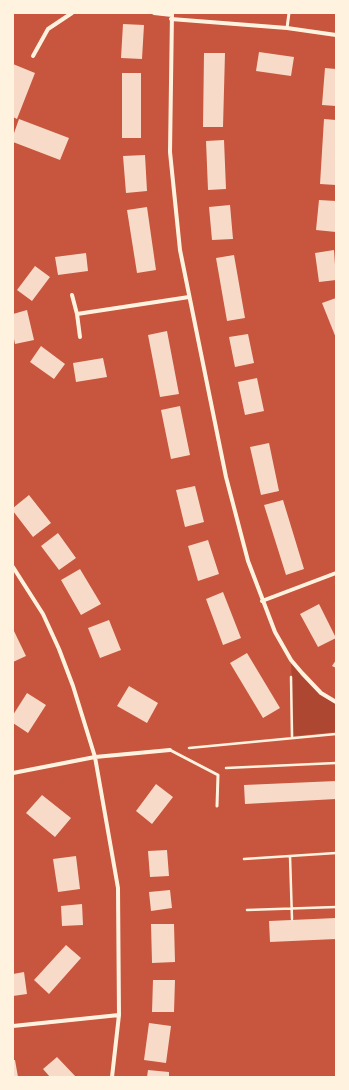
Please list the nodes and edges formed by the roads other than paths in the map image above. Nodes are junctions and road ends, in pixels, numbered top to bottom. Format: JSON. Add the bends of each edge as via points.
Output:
{"nodes":[{"id":1,"x":72,"y":13,"type":"edge"},
{"id":2,"x":154,"y":13,"type":"edge"},
{"id":3,"x":290,"y":13,"type":"edge"},
{"id":4,"x":172,"y":16,"type":"edge"},
{"id":5,"x":287,"y":28,"type":"junction"},
{"id":6,"x":336,"y":35,"type":"edge"},
{"id":7,"x":34,"y":56,"type":"dead end"},
{"id":8,"x":72,"y":295,"type":"dead end"},
{"id":9,"x":189,"y":297,"type":"junction"},
{"id":10,"x":77,"y":314,"type":"junction"},
{"id":11,"x":80,"y":337,"type":"dead end"},
{"id":12,"x":13,"y":567,"type":"edge"},
{"id":13,"x":336,"y":573,"type":"edge"},
{"id":14,"x":262,"y":601,"type":"junction"},
{"id":15,"x":336,"y":702,"type":"edge"},
{"id":16,"x":170,"y":750,"type":"joint"},
{"id":17,"x":95,"y":757,"type":"junction"},
{"id":18,"x":13,"y":773,"type":"edge"},
{"id":19,"x":217,"y":806,"type":"dead end"},
{"id":20,"x":119,"y":1014,"type":"junction"},
{"id":21,"x":13,"y":1026,"type":"edge"},
{"id":22,"x":112,"y":1077,"type":"edge"}],
"edges":[{"from":1,"to":7,"type":"street","via":[[48,29]]},
{"from":2,"to":4,"type":"street"},
{"from":3,"to":5,"type":"lane"},
{"from":4,"to":5,"type":"street"},
{"from":4,"to":9,"type":"street","via":[[170,152],[180,250]]},
{"from":5,"to":6,"type":"street"},
{"from":8,"to":10,"type":"street"},
{"from":9,"to":10,"type":"street"},
{"from":9,"to":14,"type":"street","via":[[226,477],[248,561]]},
{"from":10,"to":11,"type":"street"},
{"from":12,"to":17,"type":"street","via":[[43,614],[59,649]]},
{"from":13,"to":14,"type":"street"},
{"from":14,"to":15,"type":"street","via":[[275,632],[291,660],[321,693]]},
{"from":16,"to":17,"type":"street"},
{"from":16,"to":19,"type":"lane","via":[[218,775]]},
{"from":17,"to":18,"type":"street"},
{"from":17,"to":20,"type":"street","via":[[118,888]]},
{"from":20,"to":21,"type":"street"},
{"from":20,"to":22,"type":"street"}]}
